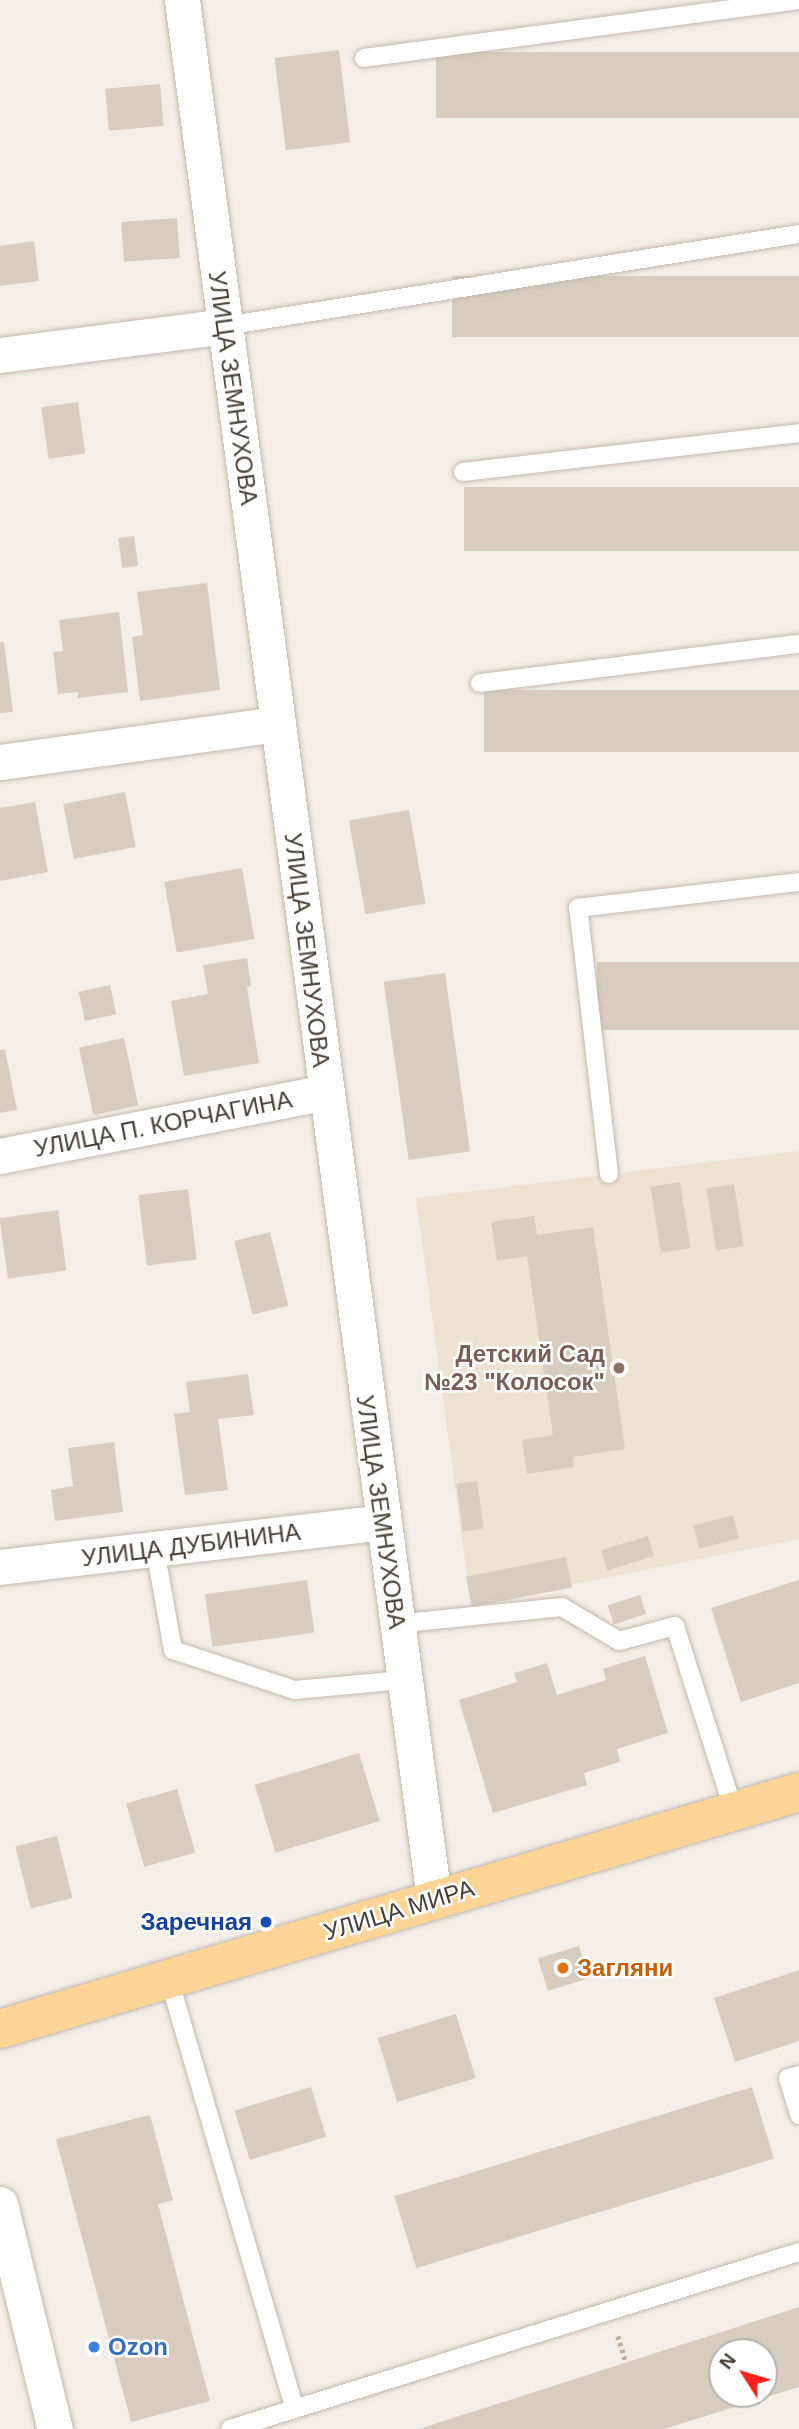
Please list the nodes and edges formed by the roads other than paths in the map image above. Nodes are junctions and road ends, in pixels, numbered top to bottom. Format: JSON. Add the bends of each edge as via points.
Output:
{"nodes":[{"id":1,"x":182,"y":0,"type":"edge"},
{"id":2,"x":799,"y":0,"type":"edge"},
{"id":3,"x":364,"y":58,"type":"dead end"},
{"id":4,"x":799,"y":234,"type":"edge"},
{"id":5,"x":225,"y":326,"type":"junction"},
{"id":6,"x":0,"y":355,"type":"edge"},
{"id":7,"x":799,"y":433,"type":"edge"},
{"id":8,"x":463,"y":472,"type":"dead end"},
{"id":9,"x":799,"y":644,"type":"edge"},
{"id":10,"x":480,"y":683,"type":"dead end"},
{"id":11,"x":278,"y":724,"type":"junction"},
{"id":12,"x":0,"y":762,"type":"edge"},
{"id":13,"x":799,"y":881,"type":"edge"},
{"id":14,"x":326,"y":1092,"type":"junction"},
{"id":15,"x":0,"y":1156,"type":"edge"},
{"id":16,"x":608,"y":1174,"type":"dead end"},
{"id":17,"x":382,"y":1522,"type":"junction"},
{"id":18,"x":156,"y":1549,"type":"junction"},
{"id":19,"x":0,"y":1567,"type":"edge"},
{"id":20,"x":395,"y":1624,"type":"junction"},
{"id":21,"x":403,"y":1680,"type":"junction"},
{"id":22,"x":799,"y":1792,"type":"edge"},
{"id":23,"x":734,"y":1811,"type":"junction"},
{"id":24,"x":434,"y":1900,"type":"junction"},
{"id":25,"x":169,"y":1979,"type":"junction"},
{"id":26,"x":0,"y":2029,"type":"edge"},
{"id":27,"x":799,"y":2074,"type":"edge"},
{"id":28,"x":799,"y":2115,"type":"edge"},
{"id":29,"x":0,"y":2204,"type":"edge"},
{"id":30,"x":799,"y":2252,"type":"edge"},
{"id":31,"x":295,"y":2409,"type":"junction"},
{"id":32,"x":55,"y":2429,"type":"edge"},
{"id":33,"x":230,"y":2429,"type":"edge"}],
"edges":[{"from":1,"to":5,"type":"street","name":"УЛИЦА ЗЕМНУХОВА"},
{"from":2,"to":3,"type":"lane"},
{"from":4,"to":5,"type":"lane"},
{"from":5,"to":6,"type":"street"},
{"from":5,"to":11,"type":"street","name":"УЛИЦА ЗЕМНУХОВА"},
{"from":7,"to":8,"type":"lane"},
{"from":9,"to":10,"type":"lane"},
{"from":11,"to":12,"type":"street"},
{"from":11,"to":14,"type":"street","name":"УЛИЦА ЗЕМНУХОВА"},
{"from":13,"to":16,"type":"lane","via":[[578,908]]},
{"from":14,"to":15,"type":"street","name":"УЛИЦА П. КОРЧАГИНА"},
{"from":14,"to":17,"type":"street","name":"УЛИЦА ЗЕМНУХОВА"},
{"from":17,"to":18,"type":"street","name":"УЛИЦА ДУБИНИНА"},
{"from":17,"to":20,"type":"street","name":"УЛИЦА ЗЕМНУХОВА"},
{"from":18,"to":19,"type":"street","name":"УЛИЦА ДУБИНИНА"},
{"from":18,"to":21,"type":"lane","via":[[173,1650],[295,1690]]},
{"from":20,"to":21,"type":"street","name":"УЛИЦА ЗЕМНУХОВА"},
{"from":20,"to":23,"type":"lane","via":[[562,1607],[619,1641],[675,1626]]},
{"from":21,"to":24,"type":"street","name":"УЛИЦА ЗЕМНУХОВА"},
{"from":22,"to":23,"type":"main road","name":"УЛИЦА МИРА"},
{"from":23,"to":24,"type":"main road","name":"УЛИЦА МИРА"},
{"from":24,"to":25,"type":"main road","name":"УЛИЦА МИРА"},
{"from":25,"to":26,"type":"main road","name":"УЛИЦА МИРА"},
{"from":25,"to":31,"type":"lane"},
{"from":27,"to":28,"type":"lane","via":[[788,2078]]},
{"from":29,"to":32,"type":"street"},
{"from":30,"to":31,"type":"lane"},
{"from":31,"to":33,"type":"lane"}]}
